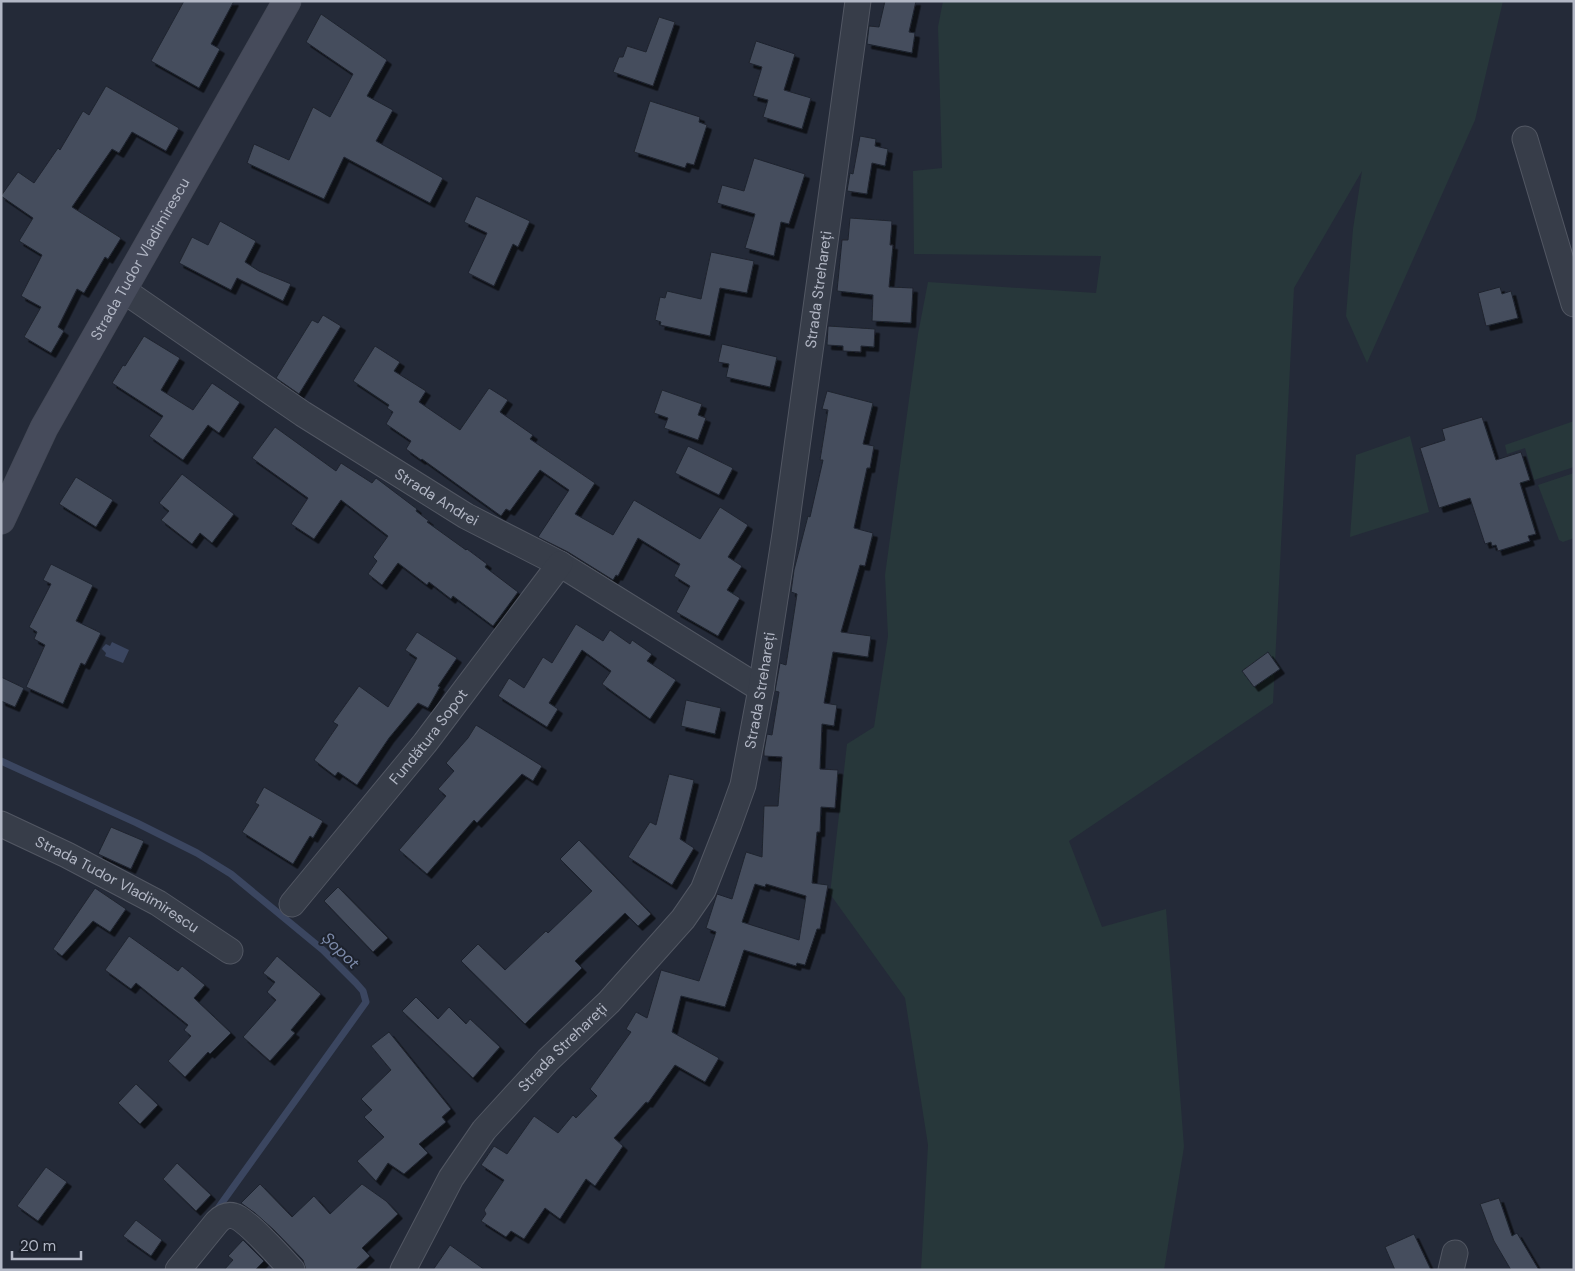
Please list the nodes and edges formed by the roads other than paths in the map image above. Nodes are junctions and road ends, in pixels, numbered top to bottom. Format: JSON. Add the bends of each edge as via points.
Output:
{"nodes":[{"id":1,"x":287,"y":1,"type":"edge"},
{"id":2,"x":858,"y":1,"type":"edge"},
{"id":3,"x":1525,"y":139,"type":"dead end"},
{"id":4,"x":123,"y":290,"type":"junction"},
{"id":5,"x":1574,"y":304,"type":"edge"},
{"id":6,"x":1,"y":520,"type":"edge"},
{"id":7,"x":560,"y":564,"type":"junction"},
{"id":8,"x":761,"y":689,"type":"junction"},
{"id":9,"x":1,"y":824,"type":"edge"},
{"id":10,"x":292,"y":904,"type":"dead end"},
{"id":11,"x":230,"y":951,"type":"dead end"},
{"id":12,"x":178,"y":1270,"type":"edge"},
{"id":13,"x":292,"y":1270,"type":"edge"},
{"id":14,"x":403,"y":1270,"type":"edge"}],
"edges":[{"from":1,"to":4,"type":"main road","name":"Strada Tudor Vladimirescu"},
{"from":2,"to":8,"type":"street","name":"Strada Strehareți"},
{"from":3,"to":5,"type":"street"},
{"from":4,"to":6,"type":"main road","name":"Strada Tudor Vladimirescu","via":[[44,428]]},
{"from":4,"to":7,"type":"street","name":"Strada Andrei","via":[[311,419],[466,516]]},
{"from":7,"to":8,"type":"street","name":"Strada Andrei"},
{"from":7,"to":10,"type":"street","name":"Fundătura Sopot","via":[[425,743]]},
{"from":8,"to":14,"type":"street","name":"Strada Strehareți","via":[[742,785],[703,890],[651,956],[484,1130],[451,1178]]},
{"from":9,"to":11,"type":"street","name":"Strada Tudor Vladimirescu","via":[[158,903]]},
{"from":12,"to":13,"type":"street","via":[[217,1222],[230,1215],[242,1219]]}]}
